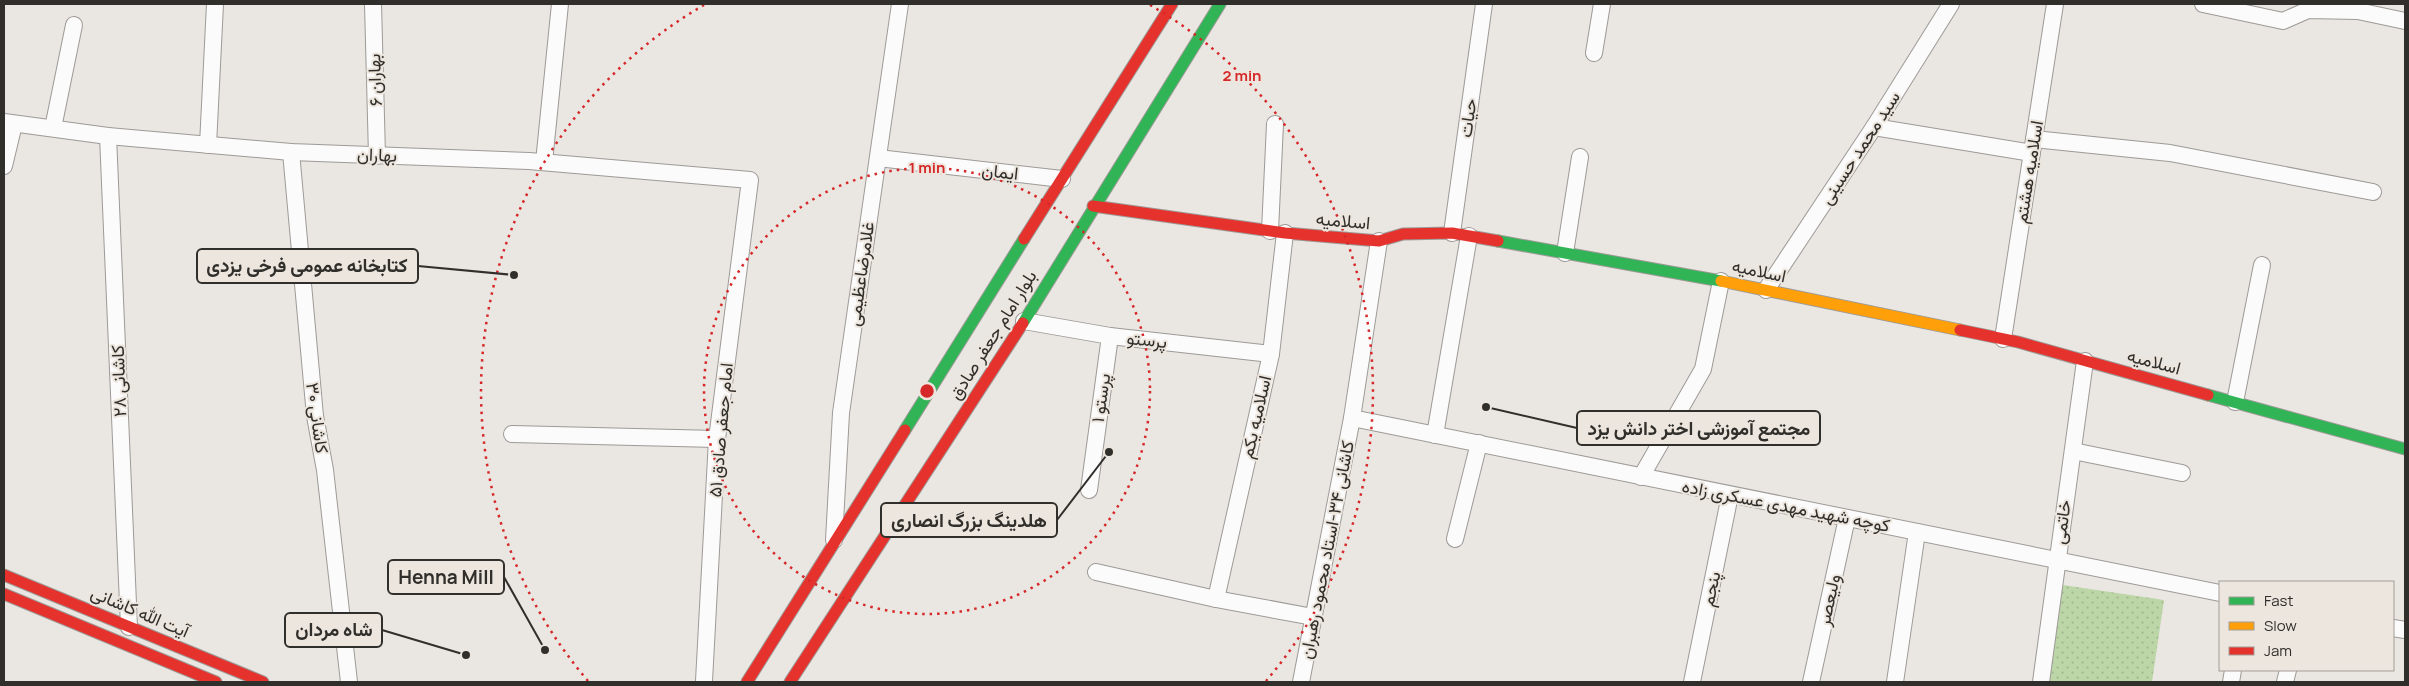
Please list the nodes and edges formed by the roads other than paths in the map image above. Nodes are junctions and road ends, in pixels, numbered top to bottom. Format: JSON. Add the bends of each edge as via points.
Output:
{"nodes":[{"id":1,"x":214,"y":4,"type":"edge"},
{"id":2,"x":373,"y":4,"type":"edge"},
{"id":3,"x":560,"y":4,"type":"edge"},
{"id":4,"x":900,"y":4,"type":"edge"},
{"id":5,"x":1172,"y":4,"type":"edge"},
{"id":6,"x":1220,"y":4,"type":"edge"},
{"id":7,"x":1484,"y":4,"type":"edge"},
{"id":8,"x":1602,"y":4,"type":"edge"},
{"id":9,"x":1951,"y":4,"type":"edge"},
{"id":10,"x":2055,"y":4,"type":"edge"},
{"id":11,"x":2203,"y":4,"type":"edge"},
{"id":12,"x":2358,"y":8,"type":"edge"},
{"id":13,"x":2405,"y":21,"type":"edge"},
{"id":14,"x":74,"y":25,"type":"dead end"},
{"id":15,"x":1594,"y":53,"type":"dead end"},
{"id":16,"x":9,"y":123,"type":"edge"},
{"id":17,"x":1275,"y":124,"type":"dead end"},
{"id":18,"x":1874,"y":127,"type":"junction"},
{"id":19,"x":53,"y":128,"type":"junction"},
{"id":20,"x":108,"y":136,"type":"junction"},
{"id":21,"x":208,"y":145,"type":"junction"},
{"id":22,"x":2033,"y":146,"type":"junction"},
{"id":23,"x":291,"y":152,"type":"junction"},
{"id":24,"x":377,"y":156,"type":"junction"},
{"id":25,"x":1580,"y":157,"type":"dead end"},
{"id":26,"x":878,"y":158,"type":"junction"},
{"id":27,"x":544,"y":162,"type":"junction"},
{"id":28,"x":4,"y":166,"type":"edge"},
{"id":29,"x":1062,"y":179,"type":"junction"},
{"id":30,"x":750,"y":180,"type":"joint"},
{"id":31,"x":2373,"y":192,"type":"dead end"},
{"id":32,"x":1093,"y":206,"type":"junction"},
{"id":33,"x":1278,"y":232,"type":"junction"},
{"id":34,"x":1452,"y":233,"type":"junction"},
{"id":35,"x":1469,"y":236,"type":"junction"},
{"id":36,"x":1379,"y":241,"type":"junction"},
{"id":37,"x":1565,"y":253,"type":"junction"},
{"id":38,"x":2262,"y":265,"type":"dead end"},
{"id":39,"x":1721,"y":281,"type":"junction"},
{"id":40,"x":1766,"y":290,"type":"junction"},
{"id":41,"x":1024,"y":321,"type":"junction"},
{"id":42,"x":1110,"y":336,"type":"junction"},
{"id":43,"x":2003,"y":339,"type":"junction"},
{"id":44,"x":1271,"y":354,"type":"junction"},
{"id":45,"x":2086,"y":361,"type":"junction"},
{"id":46,"x":2235,"y":402,"type":"junction"},
{"id":47,"x":1352,"y":418,"type":"junction"},
{"id":48,"x":512,"y":434,"type":"dead end"},
{"id":49,"x":1435,"y":435,"type":"junction"},
{"id":50,"x":717,"y":438,"type":"junction"},
{"id":51,"x":1479,"y":443,"type":"junction"},
{"id":52,"x":2405,"y":449,"type":"edge"},
{"id":53,"x":2072,"y":451,"type":"junction"},
{"id":54,"x":2182,"y":472,"type":"dead end"},
{"id":55,"x":1641,"y":477,"type":"junction"},
{"id":56,"x":1089,"y":490,"type":"dead end"},
{"id":57,"x":1730,"y":495,"type":"junction"},
{"id":58,"x":1847,"y":518,"type":"junction"},
{"id":59,"x":1917,"y":532,"type":"junction"},
{"id":60,"x":1455,"y":539,"type":"dead end"},
{"id":61,"x":834,"y":545,"type":"junction"},
{"id":62,"x":2057,"y":559,"type":"junction"},
{"id":63,"x":1096,"y":572,"type":"dead end"},
{"id":64,"x":4,"y":575,"type":"edge"},
{"id":65,"x":2219,"y":593,"type":"edge"},
{"id":66,"x":4,"y":594,"type":"edge"},
{"id":67,"x":1216,"y":599,"type":"junction"},
{"id":68,"x":1313,"y":617,"type":"junction"},
{"id":69,"x":129,"y":627,"type":"junction"},
{"id":70,"x":799,"y":668,"type":"junction"},
{"id":71,"x":704,"y":681,"type":"dead end"},
{"id":72,"x":216,"y":682,"type":"edge"},
{"id":73,"x":263,"y":682,"type":"edge"},
{"id":74,"x":349,"y":682,"type":"edge"},
{"id":75,"x":747,"y":682,"type":"edge"},
{"id":76,"x":790,"y":682,"type":"edge"},
{"id":77,"x":796,"y":682,"type":"edge"},
{"id":78,"x":1301,"y":682,"type":"edge"},
{"id":79,"x":1692,"y":682,"type":"edge"},
{"id":80,"x":1812,"y":682,"type":"edge"},
{"id":81,"x":1895,"y":682,"type":"edge"},
{"id":82,"x":2041,"y":682,"type":"edge"}],
"edges":[{"from":1,"to":21,"type":"street"},
{"from":2,"to":24,"type":"street","name":"بهاران ۶"},
{"from":3,"to":27,"type":"street"},
{"from":4,"to":26,"type":"street","name":"غلامرضاعظیمی"},
{"from":5,"to":29,"type":"main road","name":"بلوار امام جعفر صادق"},
{"from":6,"to":32,"type":"main road","name":"بلوار امام جعفر صادق"},
{"from":7,"to":34,"type":"street","name":"حیات"},
{"from":8,"to":15,"type":"street"},
{"from":9,"to":18,"type":"street","name":"سید محمد حسینی"},
{"from":10,"to":22,"type":"street","name":"اسلامیه هشتم"},
{"from":11,"to":12,"type":"street","via":[[2283,22],[2308,10]]},
{"from":12,"to":13,"type":"street"},
{"from":14,"to":19,"type":"street"},
{"from":16,"to":19,"type":"street","name":"بهاران"},
{"from":16,"to":28,"type":"street"},
{"from":17,"to":33,"type":"street","name":"اسلامیه یکم"},
{"from":18,"to":22,"type":"street"},
{"from":18,"to":40,"type":"street","name":"سید محمد حسینی"},
{"from":19,"to":20,"type":"street","name":"بهاران"},
{"from":20,"to":21,"type":"street","name":"بهاران"},
{"from":20,"to":69,"type":"street","name":"کاشانی ۲۸"},
{"from":21,"to":23,"type":"street","name":"بهاران"},
{"from":22,"to":31,"type":"street","via":[[2170,153]]},
{"from":22,"to":43,"type":"street","name":"اسلامیه هشتم"},
{"from":23,"to":24,"type":"street","name":"بهاران"},
{"from":23,"to":74,"type":"street","name":"کاشانی ۳۰","via":[[315,416],[325,470]]},
{"from":24,"to":27,"type":"street","name":"بهاران"},
{"from":25,"to":37,"type":"street"},
{"from":26,"to":29,"type":"street","name":"ایمان"},
{"from":26,"to":61,"type":"street","name":"غلامرضاعظیمی","via":[[842,413]]},
{"from":27,"to":30,"type":"street","name":"بهاران"},
{"from":29,"to":61,"type":"main road","name":"بلوار امام جعفر صادق"},
{"from":30,"to":50,"type":"street","name":"امام جعفر صادق ۵۱"},
{"from":32,"to":33,"type":"main road","name":"اسلامیه"},
{"from":32,"to":41,"type":"main road","name":"بلوار امام جعفر صادق"},
{"from":33,"to":36,"type":"main road","name":"اسلامیه"},
{"from":33,"to":44,"type":"street","name":"اسلامیه یکم"},
{"from":34,"to":35,"type":"main road","name":"اسلامیه"},
{"from":34,"to":36,"type":"main road","name":"اسلامیه","via":[[1403,234]]},
{"from":35,"to":37,"type":"main road","name":"اسلامیه"},
{"from":35,"to":49,"type":"street"},
{"from":36,"to":47,"type":"street","name":"کاشانی ۳۴-استاد محمود رهبران"},
{"from":37,"to":39,"type":"main road","name":"اسلامیه"},
{"from":38,"to":46,"type":"street"},
{"from":39,"to":40,"type":"main road","name":"اسلامیه"},
{"from":39,"to":55,"type":"street","via":[[1703,369]]},
{"from":40,"to":43,"type":"main road","name":"اسلامیه"},
{"from":41,"to":42,"type":"street","name":"پرستو"},
{"from":41,"to":70,"type":"main road","name":"بلوار امام جعفر صادق"},
{"from":42,"to":44,"type":"street","name":"پرستو"},
{"from":42,"to":56,"type":"street","name":"پرستو ۱"},
{"from":43,"to":45,"type":"main road","name":"اسلامیه"},
{"from":44,"to":67,"type":"street","name":"اسلامیه یکم"},
{"from":45,"to":46,"type":"main road","name":"اسلامیه"},
{"from":45,"to":53,"type":"street","name":"خاتمی"},
{"from":46,"to":52,"type":"main road","name":"اسلامیه"},
{"from":47,"to":49,"type":"street","name":"کوچه شهید مهدی عسکری زاده"},
{"from":47,"to":68,"type":"street","name":"کاشانی ۳۴-استاد محمود رهبران"},
{"from":48,"to":50,"type":"street"},
{"from":49,"to":51,"type":"street","name":"کوچه شهید مهدی عسکری زاده"},
{"from":50,"to":71,"type":"street","name":"امام جعفر صادق ۵۱"},
{"from":51,"to":55,"type":"street","name":"کوچه شهید مهدی عسکری زاده"},
{"from":51,"to":60,"type":"street"},
{"from":53,"to":54,"type":"street"},
{"from":53,"to":62,"type":"street","name":"خاتمی"},
{"from":55,"to":57,"type":"street","name":"کوچه شهید مهدی عسکری زاده"},
{"from":57,"to":58,"type":"street","name":"کوچه شهید مهدی عسکری زاده"},
{"from":57,"to":79,"type":"street","name":"پنجم"},
{"from":58,"to":59,"type":"street","name":"کوچه شهید مهدی عسکری زاده"},
{"from":58,"to":80,"type":"street","name":"ولیعصر"},
{"from":59,"to":62,"type":"street","name":"کوچه شهید مهدی عسکری زاده"},
{"from":59,"to":81,"type":"street"},
{"from":61,"to":75,"type":"main road","name":"بلوار امام جعفر صادق"},
{"from":62,"to":65,"type":"street","name":"کوچه شهید مهدی عسکری زاده"},
{"from":62,"to":82,"type":"street","name":"خاتمی"},
{"from":63,"to":67,"type":"street"},
{"from":64,"to":69,"type":"main road","name":"آیت الله کاشانی"},
{"from":66,"to":72,"type":"main road","name":"آیت الله کاشانی"},
{"from":67,"to":68,"type":"street"},
{"from":68,"to":78,"type":"street","name":"کاشانی ۳۴-استاد محمود رهبران"},
{"from":69,"to":73,"type":"main road","name":"آیت الله کاشانی"},
{"from":70,"to":76,"type":"main road","name":"بلوار امام جعفر صادق"},
{"from":70,"to":77,"type":"main road"}]}
